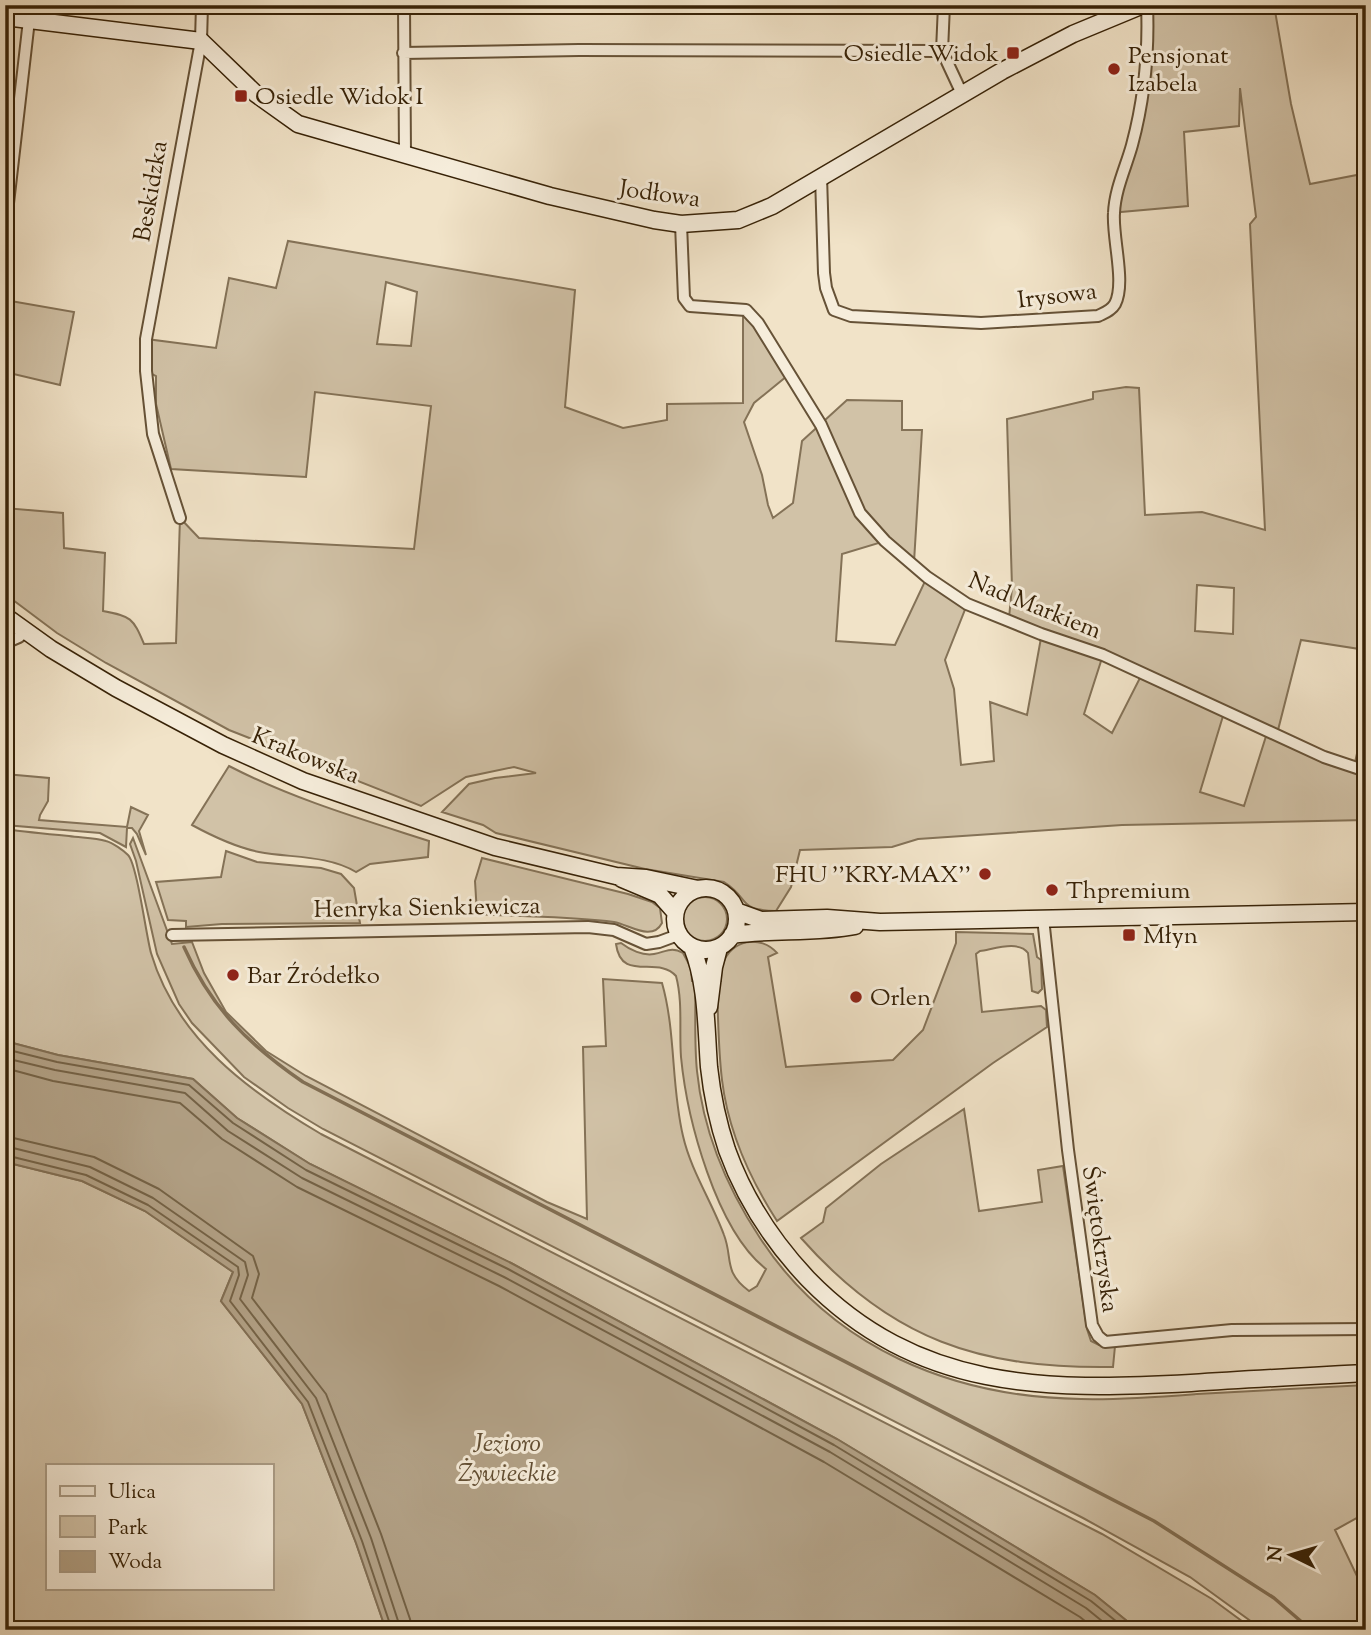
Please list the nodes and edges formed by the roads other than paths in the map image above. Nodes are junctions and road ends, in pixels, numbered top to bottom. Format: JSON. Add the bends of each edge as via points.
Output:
{"nodes":[{"id":1,"x":202,"y":5,"type":"edge"},
{"id":2,"x":404,"y":5,"type":"edge"},
{"id":3,"x":944,"y":5,"type":"edge"},
{"id":4,"x":1145,"y":5,"type":"edge"},
{"id":5,"x":5,"y":17,"type":"edge"},
{"id":6,"x":29,"y":20,"type":"junction"},
{"id":7,"x":201,"y":41,"type":"junction"},
{"id":8,"x":942,"y":51,"type":"junction"},
{"id":9,"x":403,"y":53,"type":"junction"},
{"id":10,"x":962,"y":96,"type":"junction"},
{"id":11,"x":405,"y":154,"type":"junction"},
{"id":12,"x":821,"y":176,"type":"junction"},
{"id":13,"x":7,"y":212,"type":"edge"},
{"id":14,"x":681,"y":224,"type":"junction"},
{"id":15,"x":180,"y":518,"type":"dead end"},
{"id":16,"x":5,"y":616,"type":"edge"},
{"id":17,"x":25,"y":631,"type":"junction"},
{"id":18,"x":5,"y":643,"type":"edge"},
{"id":19,"x":1366,"y":771,"type":"edge"},
{"id":20,"x":616,"y":876,"type":"junction"},
{"id":21,"x":698,"y":889,"type":"junction"},
{"id":22,"x":736,"y":911,"type":"junction"},
{"id":23,"x":675,"y":912,"type":"junction"},
{"id":24,"x":1366,"y":912,"type":"edge"},
{"id":25,"x":1043,"y":918,"type":"junction"},
{"id":26,"x":880,"y":922,"type":"junction"},
{"id":27,"x":172,"y":935,"type":"dead end"},
{"id":28,"x":678,"y":935,"type":"junction"},
{"id":29,"x":733,"y":935,"type":"junction"},
{"id":30,"x":692,"y":947,"type":"junction"},
{"id":31,"x":719,"y":948,"type":"junction"},
{"id":32,"x":707,"y":1019,"type":"junction"},
{"id":33,"x":1366,"y":1329,"type":"edge"},
{"id":34,"x":1366,"y":1373,"type":"edge"}],
"edges":[{"from":1,"to":7,"type":"street","name":"Beskidzka"},
{"from":2,"to":9,"type":"street"},
{"from":3,"to":8,"type":"street"},
{"from":4,"to":10,"type":"main road","name":"Jodłowa","via":[[1073,34]]},
{"from":4,"to":12,"type":"street","name":"Irysowa","via":[[1142,101],[1115,202],[1119,276],[1115,304],[1108,312],[981,323],[851,316],[834,310],[824,274]]},
{"from":5,"to":6,"type":"main road"},
{"from":6,"to":7,"type":"main road"},
{"from":6,"to":13,"type":"street"},
{"from":7,"to":11,"type":"main road","name":"Jodłowa","via":[[256,93],[298,124]]},
{"from":7,"to":15,"type":"street","name":"Beskidzka","via":[[146,339],[153,435]]},
{"from":8,"to":9,"type":"street"},
{"from":8,"to":10,"type":"street"},
{"from":9,"to":11,"type":"street"},
{"from":10,"to":12,"type":"main road","name":"Jodłowa"},
{"from":11,"to":14,"type":"main road","name":"Jodłowa","via":[[550,196]]},
{"from":12,"to":14,"type":"main road","name":"Jodłowa","via":[[772,206],[738,220]]},
{"from":14,"to":19,"type":"street","name":"Nad Markiem","via":[[684,298],[690,306],[746,310],[758,323],[821,425],[860,513],[927,577],[967,604],[1103,654],[1324,757]]},
{"from":16,"to":17,"type":"main road","name":"Krakowska"},
{"from":17,"to":18,"type":"street"},
{"from":17,"to":20,"type":"main road","name":"Krakowska","via":[[116,688],[303,781],[495,847]]},
{"from":20,"to":21,"type":"main road","name":"Krakowska"},
{"from":20,"to":23,"type":"main road","name":"Krakowska","via":[[660,895]]},
{"from":21,"to":22,"type":"main road","via":[[719,891]]},
{"from":21,"to":23,"type":"main road","via":[[684,897]]},
{"from":22,"to":26,"type":"main road","via":[[761,920]]},
{"from":22,"to":29,"type":"main road"},
{"from":23,"to":28,"type":"main road"},
{"from":24,"to":25,"type":"main road"},
{"from":25,"to":26,"type":"main road"},
{"from":25,"to":33,"type":"street","name":"Świętokrzyska","via":[[1091,1325],[1098,1336],[1105,1342],[1232,1330]]},
{"from":26,"to":29,"type":"main road","via":[[827,932]]},
{"from":27,"to":28,"type":"street","name":"Henryka Sienkiewicza","via":[[588,927],[614,930],[650,944]]},
{"from":28,"to":30,"type":"main road"},
{"from":29,"to":31,"type":"main road"},
{"from":30,"to":31,"type":"main road"},
{"from":30,"to":32,"type":"main road"},
{"from":31,"to":32,"type":"main road"},
{"from":32,"to":34,"type":"main road","via":[[715,1108],[727,1149],[755,1209],[781,1248],[816,1287],[867,1328],[907,1350],[976,1375],[1055,1386]]}]}
